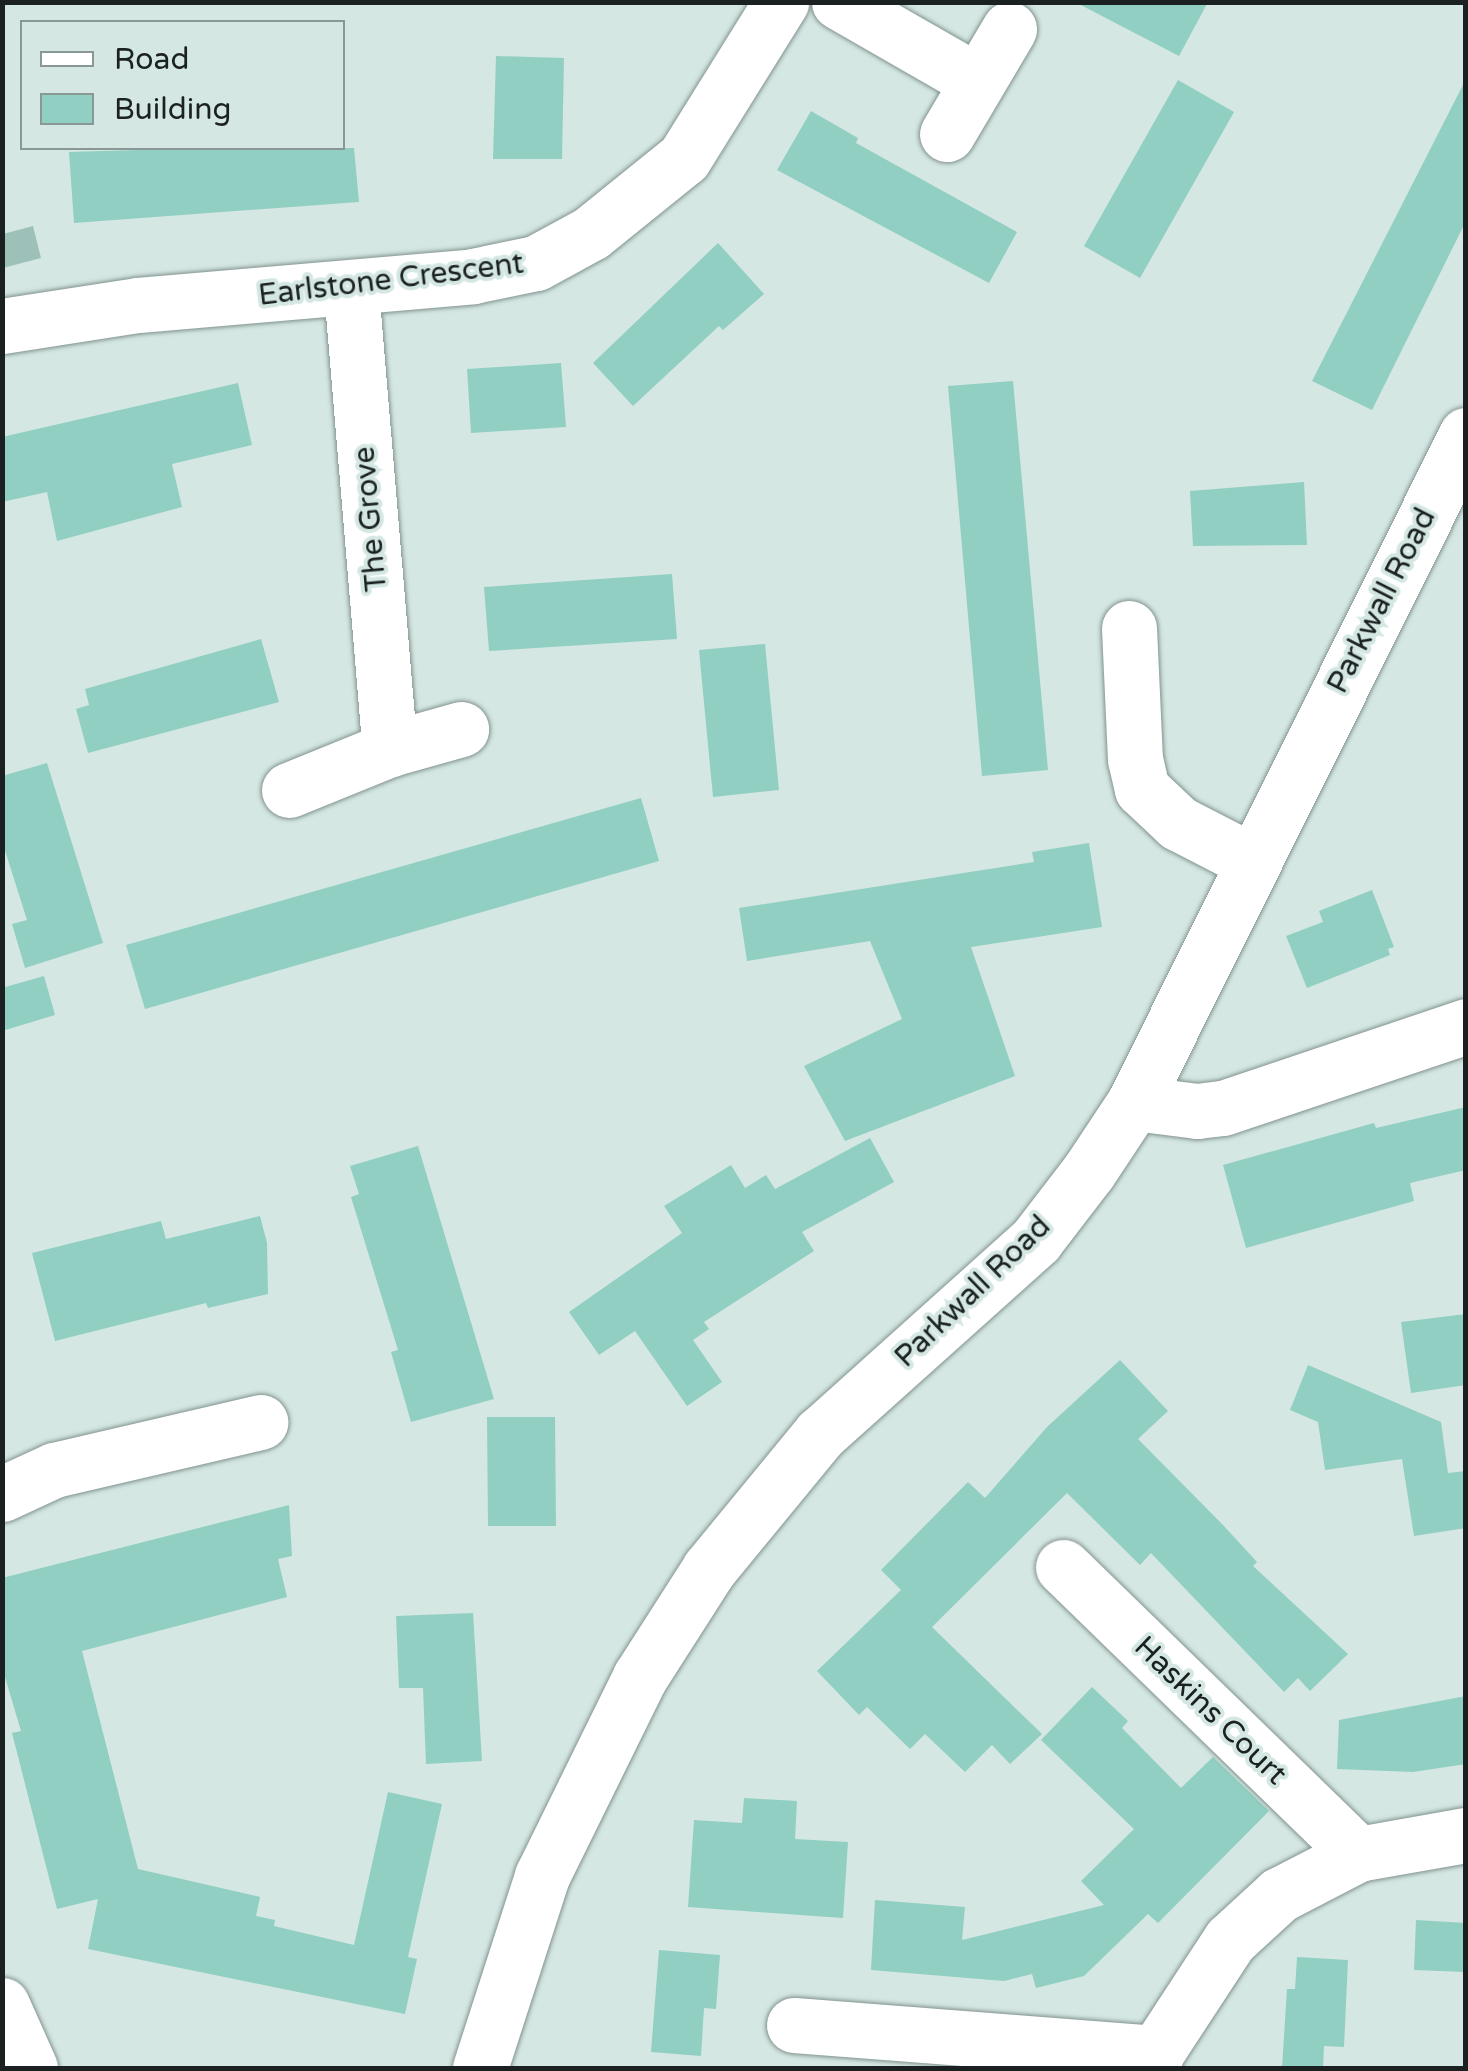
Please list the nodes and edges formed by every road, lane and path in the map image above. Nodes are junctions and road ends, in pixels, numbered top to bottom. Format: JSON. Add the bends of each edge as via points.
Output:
{"nodes":[{"id":1,"x":781,"y":2,"type":"edge"},
{"id":2,"x":839,"y":2,"type":"edge"},
{"id":3,"x":1009,"y":29,"type":"dead end"},
{"id":4,"x":977,"y":81,"type":"junction"},
{"id":5,"x":947,"y":134,"type":"dead end"},
{"id":6,"x":351,"y":289,"type":"junction"},
{"id":7,"x":2,"y":326,"type":"edge"},
{"id":8,"x":1466,"y":435,"type":"edge"},
{"id":9,"x":1129,"y":628,"type":"dead end"},
{"id":10,"x":461,"y":729,"type":"dead end"},
{"id":11,"x":390,"y":749,"type":"junction"},
{"id":12,"x":290,"y":790,"type":"dead end"},
{"id":13,"x":1252,"y":861,"type":"junction"},
{"id":14,"x":1466,"y":1026,"type":"edge"},
{"id":15,"x":1134,"y":1102,"type":"junction"},
{"id":16,"x":261,"y":1422,"type":"dead end"},
{"id":17,"x":2,"y":1494,"type":"edge"},
{"id":18,"x":1063,"y":1567,"type":"dead end"},
{"id":19,"x":1466,"y":1835,"type":"edge"},
{"id":20,"x":1358,"y":1854,"type":"junction"},
{"id":21,"x":2,"y":2005,"type":"edge"},
{"id":22,"x":794,"y":2025,"type":"dead end"},
{"id":23,"x":1155,"y":2061,"type":"edge"},
{"id":24,"x":30,"y":2068,"type":"edge"},
{"id":25,"x":480,"y":2068,"type":"edge"}],
"edges":[{"from":1,"to":6,"type":"street","name":"Earlstone Crescent","via":[[684,158],[590,233],[536,263]]},
{"from":2,"to":4,"type":"street"},
{"from":3,"to":4,"type":"street"},
{"from":4,"to":5,"type":"street"},
{"from":6,"to":7,"type":"street","name":"Earlstone Crescent","via":[[138,305]]},
{"from":6,"to":11,"type":"street","name":"The Grove"},
{"from":8,"to":13,"type":"street","name":"Parkwall Road"},
{"from":9,"to":13,"type":"street","via":[[1142,789],[1178,823]]},
{"from":10,"to":11,"type":"street"},
{"from":11,"to":12,"type":"street"},
{"from":13,"to":15,"type":"street","name":"Parkwall Road"},
{"from":14,"to":15,"type":"street","via":[[1223,1108]]},
{"from":15,"to":25,"type":"street","name":"Parkwall Road","via":[[1036,1240],[820,1434],[710,1569],[640,1677],[582,1787],[542,1876]]},
{"from":16,"to":17,"type":"street","via":[[54,1470]]},
{"from":18,"to":20,"type":"street","name":"Haskins Court"},
{"from":19,"to":20,"type":"street"},
{"from":20,"to":23,"type":"street","via":[[1279,1895],[1230,1940]]},
{"from":21,"to":24,"type":"street"},
{"from":22,"to":23,"type":"street"}]}
